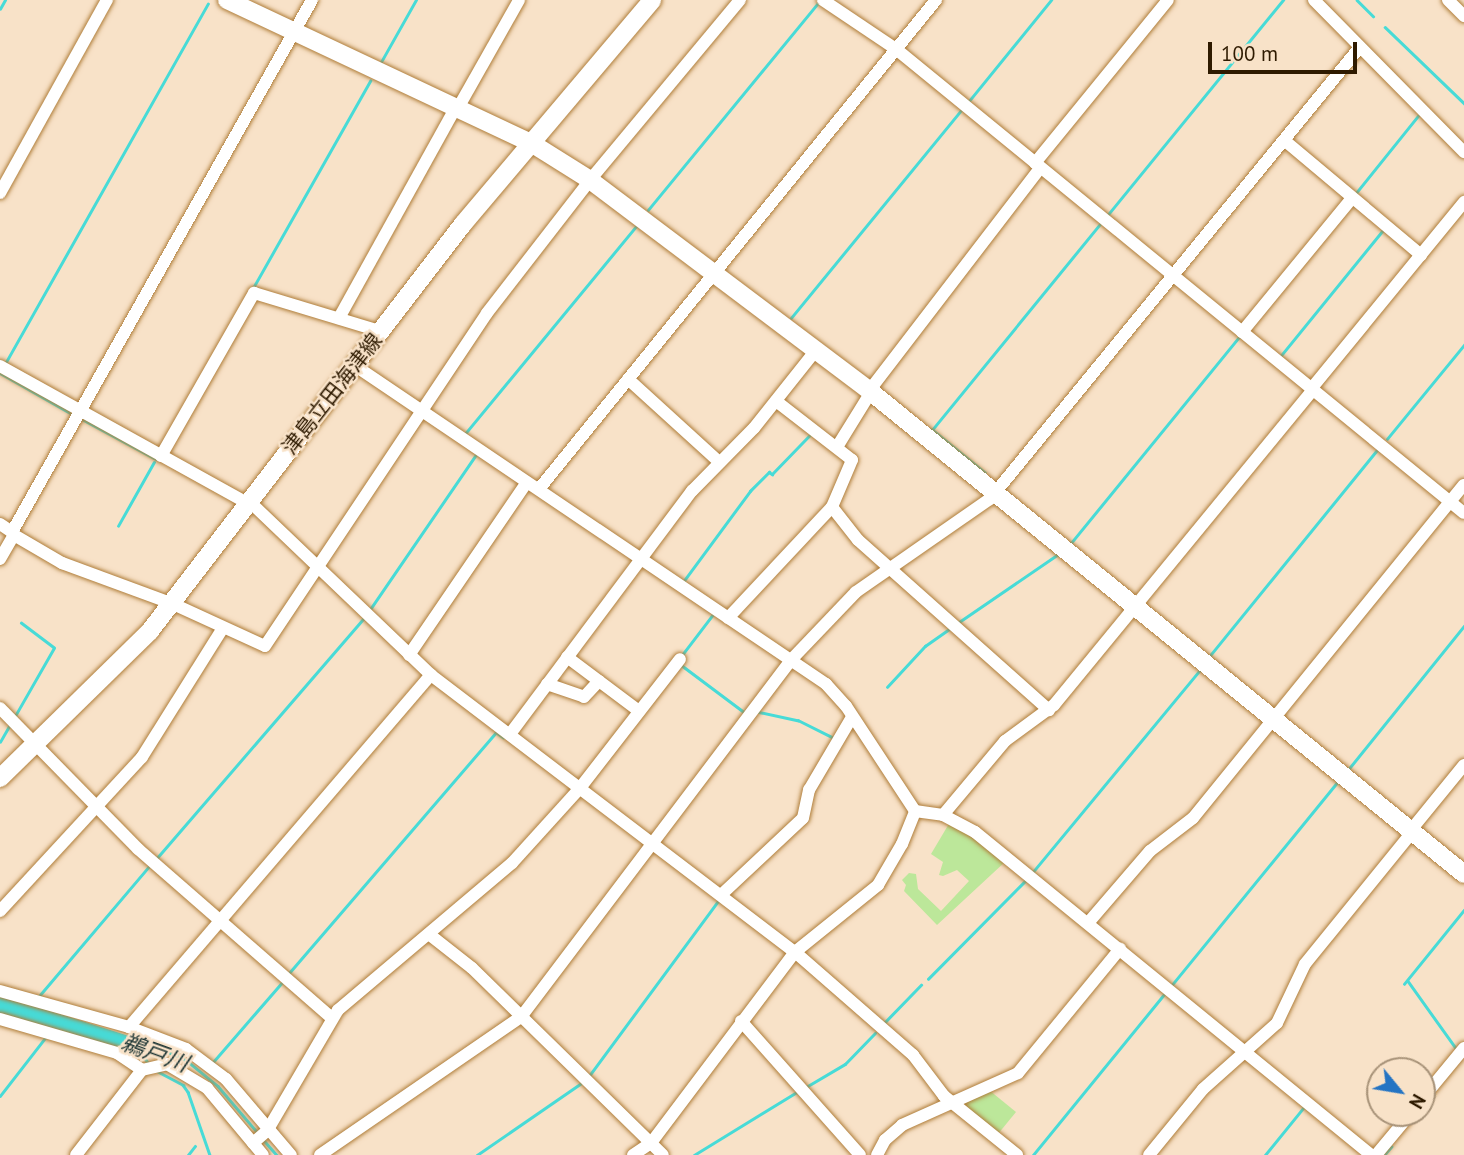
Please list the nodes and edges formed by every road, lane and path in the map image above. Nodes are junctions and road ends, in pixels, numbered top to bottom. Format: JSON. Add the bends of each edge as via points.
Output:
{"nodes":[{"id":1,"x":107,"y":0,"type":"edge"},
{"id":2,"x":228,"y":0,"type":"edge"},
{"id":3,"x":312,"y":0,"type":"edge"},
{"id":4,"x":519,"y":0,"type":"edge"},
{"id":5,"x":652,"y":0,"type":"edge"},
{"id":6,"x":740,"y":0,"type":"edge"},
{"id":7,"x":823,"y":0,"type":"edge"},
{"id":8,"x":936,"y":0,"type":"edge"},
{"id":9,"x":1168,"y":0,"type":"edge"},
{"id":10,"x":1314,"y":0,"type":"edge"},
{"id":11,"x":1448,"y":0,"type":"edge"},
{"id":12,"x":1464,"y":16,"type":"edge"},
{"id":13,"x":294,"y":32,"type":"junction"},
{"id":14,"x":1360,"y":47,"type":"junction"},
{"id":15,"x":896,"y":49,"type":"junction"},
{"id":16,"x":457,"y":108,"type":"junction"},
{"id":17,"x":1284,"y":141,"type":"junction"},
{"id":18,"x":531,"y":143,"type":"junction"},
{"id":19,"x":1464,"y":152,"type":"edge"},
{"id":20,"x":1037,"y":165,"type":"junction"},
{"id":21,"x":590,"y":180,"type":"junction"},
{"id":22,"x":0,"y":193,"type":"edge"},
{"id":23,"x":1352,"y":198,"type":"junction"},
{"id":24,"x":1464,"y":202,"type":"edge"},
{"id":25,"x":1421,"y":255,"type":"junction"},
{"id":26,"x":714,"y":272,"type":"junction"},
{"id":27,"x":1173,"y":275,"type":"junction"},
{"id":28,"x":339,"y":318,"type":"junction"},
{"id":29,"x":380,"y":331,"type":"junction"},
{"id":30,"x":1242,"y":332,"type":"junction"},
{"id":31,"x":816,"y":350,"type":"junction"},
{"id":32,"x":354,"y":365,"type":"junction"},
{"id":33,"x":0,"y":366,"type":"edge"},
{"id":34,"x":628,"y":379,"type":"junction"},
{"id":35,"x":1312,"y":390,"type":"junction"},
{"id":36,"x":870,"y":392,"type":"junction"},
{"id":37,"x":776,"y":401,"type":"junction"},
{"id":38,"x":422,"y":410,"type":"junction"},
{"id":39,"x":80,"y":411,"type":"junction"},
{"id":40,"x":837,"y":447,"type":"junction"},
{"id":41,"x":162,"y":456,"type":"junction"},
{"id":42,"x":718,"y":461,"type":"junction"},
{"id":43,"x":527,"y":482,"type":"junction"},
{"id":44,"x":1464,"y":485,"type":"edge"},
{"id":45,"x":539,"y":489,"type":"junction"},
{"id":46,"x":995,"y":494,"type":"junction"},
{"id":47,"x":248,"y":502,"type":"junction"},
{"id":48,"x":1451,"y":502,"type":"junction"},
{"id":49,"x":832,"y":507,"type":"junction"},
{"id":50,"x":1464,"y":513,"type":"edge"},
{"id":51,"x":0,"y":524,"type":"edge"},
{"id":52,"x":13,"y":533,"type":"junction"},
{"id":53,"x":0,"y":559,"type":"edge"},
{"id":54,"x":641,"y":559,"type":"junction"},
{"id":55,"x":317,"y":565,"type":"junction"},
{"id":56,"x":890,"y":569,"type":"junction"},
{"id":57,"x":170,"y":603,"type":"junction"},
{"id":58,"x":1135,"y":608,"type":"junction"},
{"id":59,"x":728,"y":618,"type":"junction"},
{"id":60,"x":223,"y":628,"type":"junction"},
{"id":61,"x":409,"y":655,"type":"junction"},
{"id":62,"x":567,"y":657,"type":"junction"},
{"id":63,"x":680,"y":659,"type":"dead end"},
{"id":64,"x":790,"y":661,"type":"junction"},
{"id":65,"x":431,"y":675,"type":"junction"},
{"id":66,"x":599,"y":681,"type":"junction"},
{"id":67,"x":547,"y":684,"type":"junction"},
{"id":68,"x":0,"y":708,"type":"edge"},
{"id":69,"x":1049,"y":710,"type":"junction"},
{"id":70,"x":639,"y":711,"type":"junction"},
{"id":71,"x":852,"y":717,"type":"junction"},
{"id":72,"x":1273,"y":719,"type":"junction"},
{"id":73,"x":510,"y":734,"type":"junction"},
{"id":74,"x":34,"y":743,"type":"junction"},
{"id":75,"x":1464,"y":765,"type":"edge"},
{"id":76,"x":1,"y":775,"type":"edge"},
{"id":77,"x":580,"y":788,"type":"junction"},
{"id":78,"x":98,"y":806,"type":"junction"},
{"id":79,"x":915,"y":811,"type":"junction"},
{"id":80,"x":943,"y":816,"type":"junction"},
{"id":81,"x":1412,"y":830,"type":"junction"},
{"id":82,"x":653,"y":842,"type":"junction"},
{"id":83,"x":1464,"y":874,"type":"edge"},
{"id":84,"x":721,"y":895,"type":"junction"},
{"id":85,"x":0,"y":911,"type":"edge"},
{"id":86,"x":221,"y":920,"type":"junction"},
{"id":87,"x":1088,"y":923,"type":"junction"},
{"id":88,"x":430,"y":935,"type":"junction"},
{"id":89,"x":1120,"y":949,"type":"junction"},
{"id":90,"x":795,"y":952,"type":"junction"},
{"id":91,"x":0,"y":991,"type":"edge"},
{"id":92,"x":521,"y":1017,"type":"junction"},
{"id":93,"x":332,"y":1018,"type":"junction"},
{"id":94,"x":0,"y":1019,"type":"edge"},
{"id":95,"x":741,"y":1021,"type":"junction"},
{"id":96,"x":129,"y":1027,"type":"junction"},
{"id":97,"x":1464,"y":1048,"type":"edge"},
{"id":98,"x":1246,"y":1052,"type":"junction"},
{"id":99,"x":149,"y":1068,"type":"junction"},
{"id":100,"x":1436,"y":1082,"type":"edge"},
{"id":101,"x":954,"y":1103,"type":"junction"},
{"id":102,"x":1399,"y":1127,"type":"edge"},
{"id":103,"x":268,"y":1130,"type":"junction"},
{"id":104,"x":253,"y":1143,"type":"junction"},
{"id":105,"x":651,"y":1143,"type":"junction"},
{"id":106,"x":76,"y":1155,"type":"edge"},
{"id":107,"x":262,"y":1155,"type":"edge"},
{"id":108,"x":291,"y":1155,"type":"edge"},
{"id":109,"x":320,"y":1155,"type":"edge"},
{"id":110,"x":633,"y":1155,"type":"edge"},
{"id":111,"x":663,"y":1155,"type":"edge"},
{"id":112,"x":860,"y":1155,"type":"edge"},
{"id":113,"x":877,"y":1155,"type":"edge"},
{"id":114,"x":1017,"y":1155,"type":"edge"},
{"id":115,"x":1149,"y":1155,"type":"edge"},
{"id":116,"x":1374,"y":1155,"type":"edge"}],
"edges":[{"from":1,"to":22,"type":"street"},
{"from":2,"to":13,"type":"street"},
{"from":3,"to":13,"type":"street"},
{"from":4,"to":16,"type":"street"},
{"from":5,"to":18,"type":"street","name":"津島立田海津線"},
{"from":6,"to":21,"type":"street"},
{"from":7,"to":15,"type":"street"},
{"from":8,"to":15,"type":"street"},
{"from":9,"to":20,"type":"street"},
{"from":10,"to":14,"type":"street"},
{"from":11,"to":12,"type":"street"},
{"from":13,"to":16,"type":"street"},
{"from":13,"to":39,"type":"street"},
{"from":14,"to":17,"type":"street"},
{"from":14,"to":19,"type":"street"},
{"from":15,"to":20,"type":"street"},
{"from":15,"to":26,"type":"street"},
{"from":16,"to":18,"type":"street"},
{"from":16,"to":28,"type":"street"},
{"from":17,"to":23,"type":"street"},
{"from":17,"to":27,"type":"street"},
{"from":18,"to":21,"type":"street"},
{"from":18,"to":29,"type":"street","name":"津島立田海津線"},
{"from":20,"to":27,"type":"street"},
{"from":20,"to":36,"type":"street"},
{"from":21,"to":26,"type":"street"},
{"from":21,"to":38,"type":"street","via":[[487,313]]},
{"from":23,"to":25,"type":"street"},
{"from":23,"to":30,"type":"street"},
{"from":24,"to":25,"type":"street"},
{"from":25,"to":35,"type":"street"},
{"from":26,"to":31,"type":"street"},
{"from":26,"to":34,"type":"street"},
{"from":27,"to":30,"type":"street"},
{"from":27,"to":46,"type":"street"},
{"from":28,"to":29,"type":"street"},
{"from":28,"to":41,"type":"street","via":[[254,293]]},
{"from":29,"to":32,"type":"street","name":"津島立田海津線"},
{"from":30,"to":35,"type":"street"},
{"from":31,"to":36,"type":"street"},
{"from":31,"to":37,"type":"street"},
{"from":32,"to":38,"type":"street"},
{"from":32,"to":47,"type":"street","name":"津島立田海津線"},
{"from":33,"to":39,"type":"street"},
{"from":34,"to":42,"type":"street"},
{"from":34,"to":45,"type":"street"},
{"from":35,"to":48,"type":"street"},
{"from":35,"to":58,"type":"street"},
{"from":36,"to":40,"type":"street"},
{"from":36,"to":46,"type":"street"},
{"from":37,"to":40,"type":"street"},
{"from":37,"to":42,"type":"street"},
{"from":38,"to":43,"type":"street"},
{"from":38,"to":55,"type":"street"},
{"from":39,"to":41,"type":"street"},
{"from":39,"to":52,"type":"street"},
{"from":40,"to":49,"type":"street","via":[[852,460]]},
{"from":41,"to":47,"type":"street"},
{"from":42,"to":54,"type":"street"},
{"from":43,"to":45,"type":"street"},
{"from":43,"to":61,"type":"street"},
{"from":44,"to":48,"type":"street"},
{"from":45,"to":54,"type":"street"},
{"from":46,"to":56,"type":"street"},
{"from":46,"to":58,"type":"street"},
{"from":47,"to":55,"type":"street"},
{"from":47,"to":57,"type":"street","name":"津島立田海津線"},
{"from":48,"to":50,"type":"street"},
{"from":48,"to":72,"type":"street"},
{"from":49,"to":56,"type":"street","via":[[858,540]]},
{"from":49,"to":59,"type":"street"},
{"from":51,"to":52,"type":"street"},
{"from":52,"to":53,"type":"street"},
{"from":52,"to":57,"type":"street","via":[[62,563]]},
{"from":54,"to":59,"type":"street"},
{"from":54,"to":62,"type":"street"},
{"from":55,"to":60,"type":"street","via":[[265,646]]},
{"from":55,"to":61,"type":"street"},
{"from":56,"to":64,"type":"street","via":[[856,592]]},
{"from":56,"to":69,"type":"street"},
{"from":57,"to":60,"type":"street"},
{"from":57,"to":74,"type":"street","name":"津島立田海津線","via":[[129,654]]},
{"from":58,"to":69,"type":"street"},
{"from":58,"to":72,"type":"street"},
{"from":59,"to":64,"type":"street"},
{"from":60,"to":78,"type":"street","via":[[142,757]]},
{"from":61,"to":65,"type":"street"},
{"from":62,"to":66,"type":"street"},
{"from":62,"to":67,"type":"street"},
{"from":63,"to":70,"type":"street"},
{"from":64,"to":71,"type":"street","via":[[826,684]]},
{"from":64,"to":82,"type":"street"},
{"from":65,"to":73,"type":"street"},
{"from":65,"to":86,"type":"street"},
{"from":66,"to":67,"type":"street","via":[[584,697]]},
{"from":66,"to":70,"type":"street"},
{"from":67,"to":73,"type":"street"},
{"from":68,"to":74,"type":"street"},
{"from":69,"to":80,"type":"street","via":[[1005,741]]},
{"from":70,"to":77,"type":"street"},
{"from":71,"to":79,"type":"street"},
{"from":71,"to":84,"type":"street","via":[[808,790],[803,818]]},
{"from":72,"to":81,"type":"street"},
{"from":72,"to":87,"type":"street","via":[[1193,818],[1150,851]]},
{"from":73,"to":77,"type":"street"},
{"from":74,"to":76,"type":"street","name":"津島立田海津線"},
{"from":74,"to":78,"type":"street"},
{"from":75,"to":81,"type":"street"},
{"from":77,"to":82,"type":"street"},
{"from":77,"to":88,"type":"street","via":[[512,863]]},
{"from":78,"to":85,"type":"street"},
{"from":78,"to":86,"type":"street","via":[[138,849]]},
{"from":79,"to":80,"type":"street"},
{"from":79,"to":90,"type":"street","via":[[878,885]]},
{"from":80,"to":87,"type":"street","via":[[975,832]]},
{"from":81,"to":83,"type":"street"},
{"from":81,"to":98,"type":"street","via":[[1305,964],[1277,1023]]},
{"from":82,"to":84,"type":"street"},
{"from":82,"to":92,"type":"street"},
{"from":84,"to":90,"type":"street"},
{"from":86,"to":93,"type":"street"},
{"from":86,"to":96,"type":"street"},
{"from":87,"to":89,"type":"street"},
{"from":88,"to":92,"type":"street","via":[[472,968]]},
{"from":88,"to":93,"type":"street"},
{"from":89,"to":98,"type":"street"},
{"from":89,"to":101,"type":"street","via":[[1025,1067]]},
{"from":90,"to":95,"type":"street"},
{"from":90,"to":101,"type":"street","via":[[913,1055]]},
{"from":91,"to":96,"type":"street"},
{"from":92,"to":105,"type":"street"},
{"from":92,"to":109,"type":"street"},
{"from":93,"to":103,"type":"street"},
{"from":94,"to":99,"type":"street","via":[[117,1053]]},
{"from":95,"to":105,"type":"street"},
{"from":95,"to":112,"type":"street"},
{"from":96,"to":103,"type":"street","via":[[197,1056],[226,1079]]},
{"from":97,"to":100,"type":"street"},
{"from":98,"to":115,"type":"street","via":[[1203,1089]]},
{"from":98,"to":116,"type":"street"},
{"from":99,"to":104,"type":"street","via":[[167,1064],[207,1088]]},
{"from":99,"to":106,"type":"street"},
{"from":101,"to":113,"type":"street","via":[[902,1125]]},
{"from":101,"to":114,"type":"street"},
{"from":102,"to":116,"type":"street"},
{"from":103,"to":104,"type":"street"},
{"from":103,"to":108,"type":"street"},
{"from":104,"to":107,"type":"street"},
{"from":105,"to":110,"type":"street"},
{"from":105,"to":111,"type":"street"}]}
